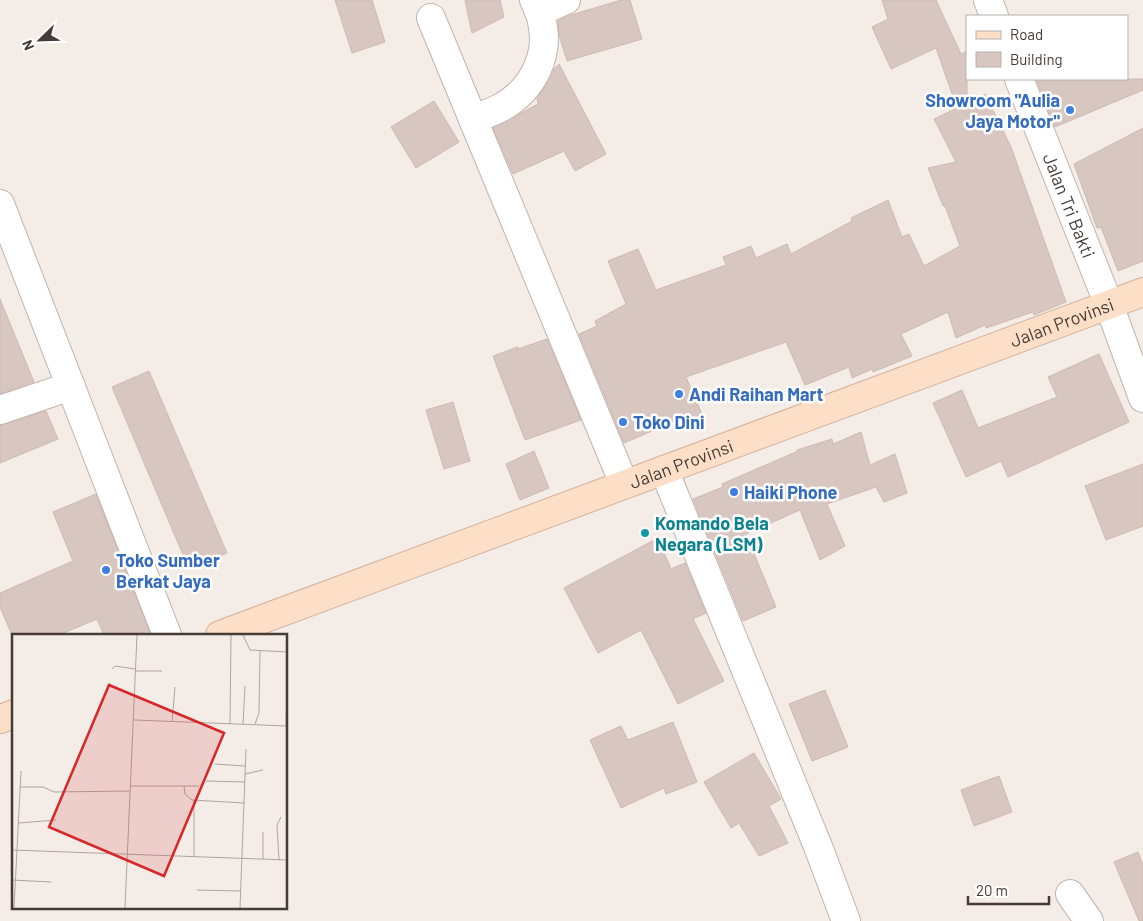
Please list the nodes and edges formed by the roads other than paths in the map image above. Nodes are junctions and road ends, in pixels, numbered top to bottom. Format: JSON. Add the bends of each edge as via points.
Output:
{"nodes":[{"id":1,"x":566,"y":0,"type":"edge"},
{"id":2,"x":988,"y":0,"type":"edge"},
{"id":3,"x":536,"y":6,"type":"edge"},
{"id":4,"x":994,"y":15,"type":"edge"},
{"id":5,"x":431,"y":18,"type":"dead end"},
{"id":6,"x":1019,"y":80,"type":"edge"},
{"id":7,"x":473,"y":119,"type":"junction"},
{"id":8,"x":0,"y":204,"type":"edge"},
{"id":9,"x":1143,"y":292,"type":"edge"},
{"id":10,"x":1108,"y":305,"type":"junction"},
{"id":11,"x":70,"y":386,"type":"junction"},
{"id":12,"x":1143,"y":398,"type":"edge"},
{"id":13,"x":0,"y":410,"type":"edge"},
{"id":14,"x":664,"y":470,"type":"junction"},
{"id":15,"x":624,"y":484,"type":"junction"},
{"id":16,"x":166,"y":634,"type":"edge"},
{"id":17,"x":223,"y":634,"type":"edge"},
{"id":18,"x":12,"y":715,"type":"edge"},
{"id":19,"x":0,"y":719,"type":"edge"},
{"id":20,"x":1070,"y":894,"type":"dead end"},
{"id":21,"x":846,"y":921,"type":"edge"},
{"id":22,"x":1089,"y":921,"type":"edge"}],
"edges":[{"from":1,"to":3,"type":"street"},
{"from":2,"to":4,"type":"street"},
{"from":3,"to":7,"type":"street","via":[[544,32],[544,46],[530,82],[512,101]]},
{"from":5,"to":7,"type":"street"},
{"from":6,"to":10,"type":"street","name":"Jalan Tri Bakti"},
{"from":7,"to":15,"type":"street"},
{"from":8,"to":11,"type":"street"},
{"from":9,"to":10,"type":"main road","name":"Jalan Provinsi"},
{"from":10,"to":12,"type":"street","name":"Jalan Tri Bakti"},
{"from":10,"to":14,"type":"main road","name":"Jalan Provinsi"},
{"from":11,"to":13,"type":"street"},
{"from":11,"to":16,"type":"street"},
{"from":14,"to":15,"type":"main road","name":"Jalan Provinsi"},
{"from":14,"to":21,"type":"street"},
{"from":15,"to":17,"type":"main road","name":"Jalan Provinsi"},
{"from":18,"to":19,"type":"main road"},
{"from":20,"to":22,"type":"street"}]}
